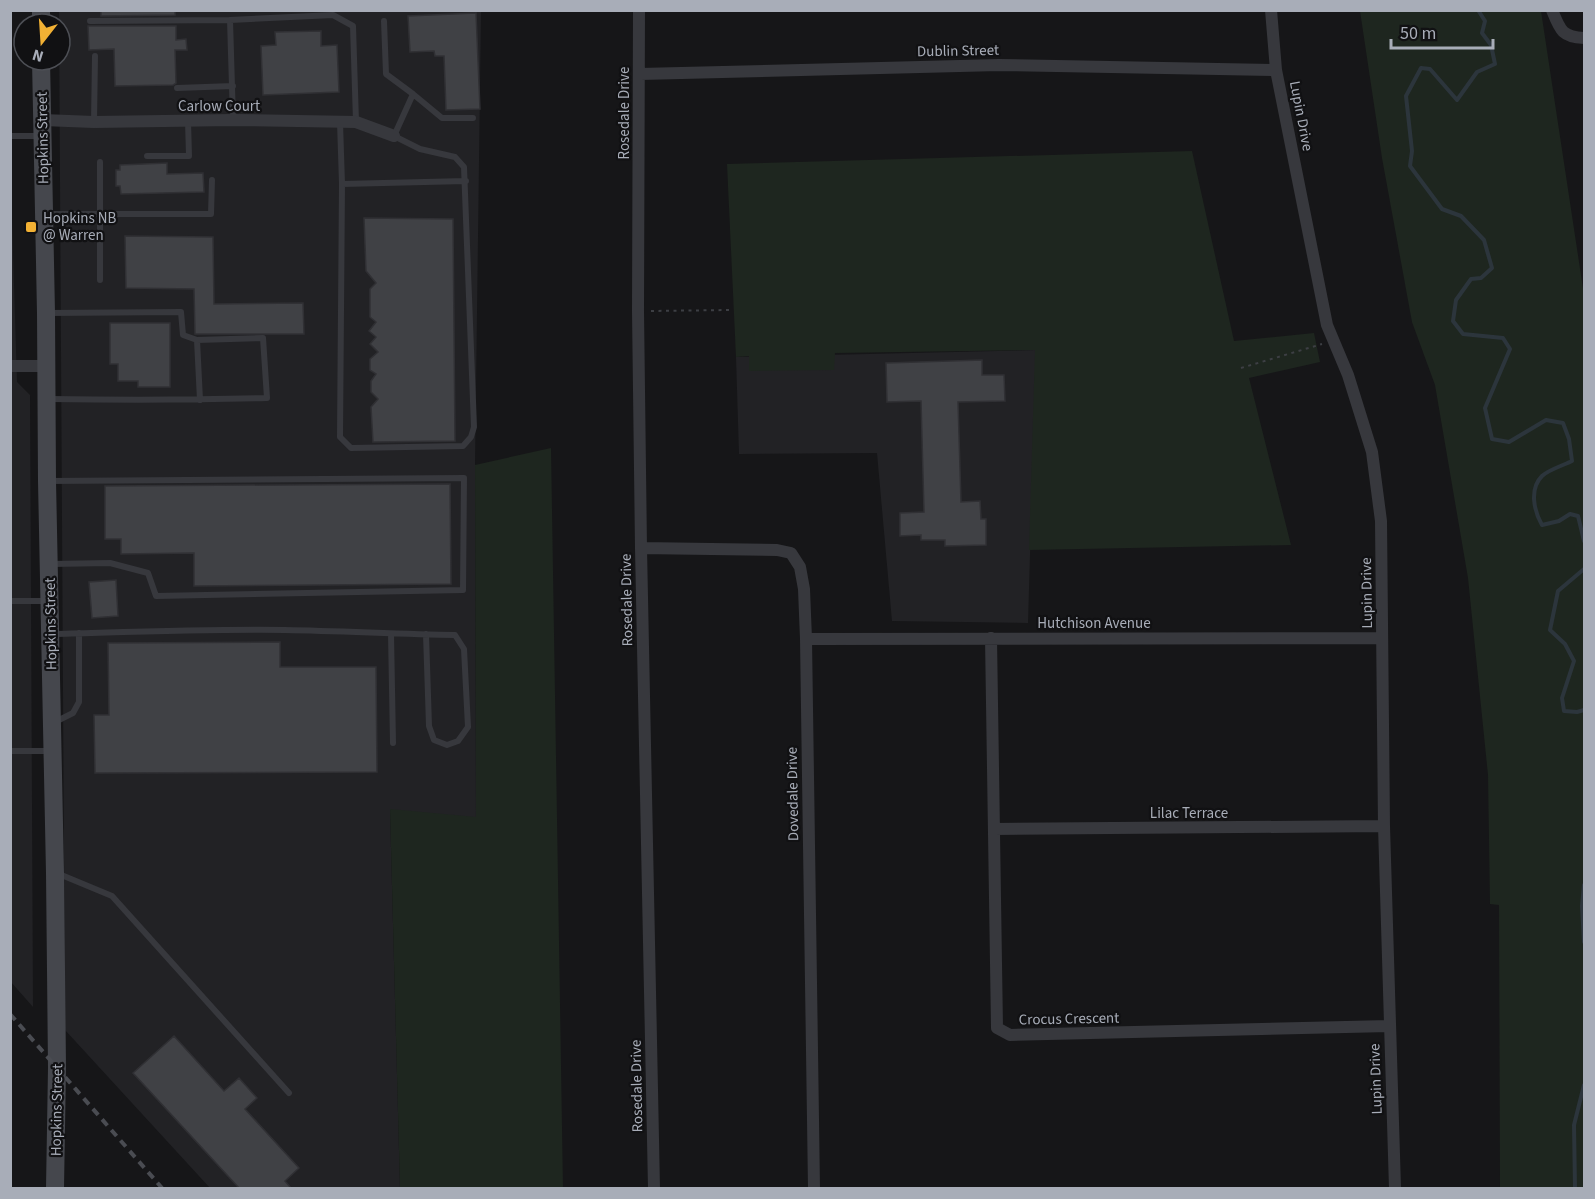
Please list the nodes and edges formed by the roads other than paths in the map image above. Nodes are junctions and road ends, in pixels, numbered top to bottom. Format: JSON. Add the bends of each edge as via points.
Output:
{"nodes":[{"id":1,"x":639,"y":10,"type":"edge"},
{"id":2,"x":1272,"y":10,"type":"edge"},
{"id":3,"x":1552,"y":10,"type":"edge"},
{"id":4,"x":230,"y":20,"type":"junction"},
{"id":5,"x":90,"y":21,"type":"dead end"},
{"id":6,"x":384,"y":21,"type":"dead end"},
{"id":7,"x":1584,"y":38,"type":"edge"},
{"id":8,"x":95,"y":56,"type":"dead end"},
{"id":9,"x":1276,"y":70,"type":"junction"},
{"id":10,"x":41,"y":72,"type":"edge"},
{"id":11,"x":640,"y":74,"type":"junction"},
{"id":12,"x":233,"y":86,"type":"junction"},
{"id":13,"x":177,"y":87,"type":"dead end"},
{"id":14,"x":413,"y":94,"type":"junction"},
{"id":15,"x":473,"y":118,"type":"dead end"},
{"id":16,"x":233,"y":120,"type":"junction"},
{"id":17,"x":188,"y":121,"type":"junction"},
{"id":18,"x":94,"y":122,"type":"junction"},
{"id":19,"x":340,"y":122,"type":"junction"},
{"id":20,"x":356,"y":122,"type":"junction"},
{"id":21,"x":43,"y":128,"type":"junction"},
{"id":22,"x":10,"y":136,"type":"edge"},
{"id":23,"x":394,"y":136,"type":"junction"},
{"id":24,"x":147,"y":156,"type":"dead end"},
{"id":25,"x":100,"y":162,"type":"dead end"},
{"id":26,"x":212,"y":180,"type":"dead end"},
{"id":27,"x":466,"y":181,"type":"junction"},
{"id":28,"x":342,"y":184,"type":"junction"},
{"id":29,"x":44,"y":214,"type":"junction"},
{"id":30,"x":100,"y":214,"type":"junction"},
{"id":31,"x":100,"y":280,"type":"dead end"},
{"id":32,"x":46,"y":314,"type":"junction"},
{"id":33,"x":197,"y":340,"type":"junction"},
{"id":34,"x":10,"y":366,"type":"edge"},
{"id":35,"x":46,"y":366,"type":"junction"},
{"id":36,"x":46,"y":399,"type":"junction"},
{"id":37,"x":200,"y":400,"type":"junction"},
{"id":38,"x":47,"y":481,"type":"junction"},
{"id":39,"x":641,"y":548,"type":"junction"},
{"id":40,"x":50,"y":564,"type":"junction"},
{"id":41,"x":51,"y":601,"type":"junction"},
{"id":42,"x":10,"y":602,"type":"edge"},
{"id":43,"x":79,"y":633,"type":"junction"},
{"id":44,"x":391,"y":633,"type":"junction"},
{"id":45,"x":52,"y":634,"type":"junction"},
{"id":46,"x":426,"y":634,"type":"junction"},
{"id":47,"x":991,"y":638,"type":"junction"},
{"id":48,"x":1382,"y":638,"type":"junction"},
{"id":49,"x":806,"y":639,"type":"junction"},
{"id":50,"x":53,"y":722,"type":"junction"},
{"id":51,"x":393,"y":743,"type":"dead end"},
{"id":52,"x":10,"y":751,"type":"edge"},
{"id":53,"x":53,"y":751,"type":"junction"},
{"id":54,"x":1384,"y":826,"type":"junction"},
{"id":55,"x":994,"y":829,"type":"junction"},
{"id":56,"x":55,"y":873,"type":"junction"},
{"id":57,"x":1389,"y":1026,"type":"junction"},
{"id":58,"x":289,"y":1093,"type":"dead end"},
{"id":59,"x":55,"y":1188,"type":"edge"},
{"id":60,"x":654,"y":1188,"type":"edge"},
{"id":61,"x":814,"y":1188,"type":"edge"},
{"id":62,"x":1395,"y":1188,"type":"edge"}],
"edges":[{"from":1,"to":11,"type":"street","name":"Rosedale Drive"},
{"from":2,"to":9,"type":"street","name":"Lupin Drive"},
{"from":3,"to":7,"type":"street","via":[[1560,30],[1571,37]]},
{"from":4,"to":5,"type":"lane"},
{"from":4,"to":12,"type":"lane"},
{"from":4,"to":20,"type":"lane","via":[[333,15],[353,26]]},
{"from":6,"to":14,"type":"lane","via":[[386,74]]},
{"from":8,"to":18,"type":"lane"},
{"from":9,"to":11,"type":"street","name":"Dublin Street","via":[[999,65]]},
{"from":9,"to":48,"type":"street","name":"Lupin Drive","via":[[1327,325],[1348,375],[1372,452],[1381,521]]},
{"from":10,"to":21,"type":"main road","name":"Hopkins Street"},
{"from":11,"to":39,"type":"street","name":"Rosedale Drive"},
{"from":12,"to":13,"type":"lane"},
{"from":12,"to":16,"type":"lane"},
{"from":14,"to":15,"type":"lane","via":[[442,118]]},
{"from":14,"to":23,"type":"lane"},
{"from":16,"to":17,"type":"street","name":"Carlow Court"},
{"from":16,"to":19,"type":"street","name":"Carlow Court"},
{"from":17,"to":18,"type":"street","name":"Carlow Court"},
{"from":17,"to":24,"type":"lane","via":[[189,156]]},
{"from":18,"to":21,"type":"street","name":"Carlow Court"},
{"from":19,"to":20,"type":"street","name":"Carlow Court"},
{"from":19,"to":28,"type":"lane"},
{"from":20,"to":23,"type":"street","name":"Carlow Court"},
{"from":21,"to":22,"type":"lane"},
{"from":21,"to":29,"type":"main road","name":"Hopkins Street"},
{"from":23,"to":27,"type":"lane","via":[[420,149],[455,157],[464,167]]},
{"from":25,"to":30,"type":"lane"},
{"from":26,"to":30,"type":"lane","via":[[212,214]]},
{"from":27,"to":28,"type":"lane"},
{"from":27,"to":28,"type":"lane","via":[[474,427],[463,446],[351,448],[340,437]]},
{"from":29,"to":30,"type":"lane"},
{"from":29,"to":32,"type":"main road","name":"Hopkins Street"},
{"from":30,"to":31,"type":"lane"},
{"from":32,"to":33,"type":"lane","via":[[181,312],[183,335]]},
{"from":32,"to":35,"type":"main road","name":"Hopkins Street"},
{"from":33,"to":37,"type":"lane"},
{"from":33,"to":37,"type":"lane","via":[[263,338],[267,398]]},
{"from":34,"to":35,"type":"street"},
{"from":35,"to":36,"type":"main road","name":"Hopkins Street"},
{"from":36,"to":37,"type":"lane"},
{"from":36,"to":38,"type":"main road","name":"Hopkins Street"},
{"from":38,"to":40,"type":"main road","name":"Hopkins Street"},
{"from":38,"to":40,"type":"lane","via":[[464,478],[463,590],[156,596],[148,573],[110,563]]},
{"from":39,"to":49,"type":"street","name":"Dovedale Drive","via":[[791,553],[800,567],[804,589]]},
{"from":39,"to":60,"type":"street","name":"Rosedale Drive"},
{"from":40,"to":41,"type":"main road","name":"Hopkins Street"},
{"from":41,"to":42,"type":"lane"},
{"from":41,"to":45,"type":"main road","name":"Hopkins Street"},
{"from":43,"to":44,"type":"lane"},
{"from":43,"to":45,"type":"lane"},
{"from":43,"to":50,"type":"lane","via":[[79,702],[73,713]]},
{"from":44,"to":46,"type":"lane"},
{"from":44,"to":51,"type":"lane"},
{"from":45,"to":50,"type":"main road","name":"Hopkins Street"},
{"from":46,"to":46,"type":"lane","via":[[455,635],[464,649],[468,726],[458,741],[447,745],[434,740],[429,726]]},
{"from":47,"to":48,"type":"street","name":"Hutchison Avenue"},
{"from":47,"to":49,"type":"street","name":"Hutchison Avenue"},
{"from":47,"to":55,"type":"street","name":"Crocus Crescent"},
{"from":48,"to":54,"type":"street","name":"Lupin Drive"},
{"from":49,"to":61,"type":"street","name":"Dovedale Drive"},
{"from":50,"to":53,"type":"main road","name":"Hopkins Street"},
{"from":52,"to":53,"type":"lane"},
{"from":53,"to":56,"type":"main road","name":"Hopkins Street"},
{"from":54,"to":55,"type":"street","name":"Lilac Terrace"},
{"from":54,"to":57,"type":"street","name":"Lupin Drive"},
{"from":55,"to":57,"type":"street","name":"Crocus Crescent","via":[[997,1028],[1010,1035]]},
{"from":56,"to":58,"type":"lane","via":[[112,896]]},
{"from":56,"to":59,"type":"main road","name":"Hopkins Street"},
{"from":57,"to":62,"type":"street","name":"Lupin Drive"}]}
